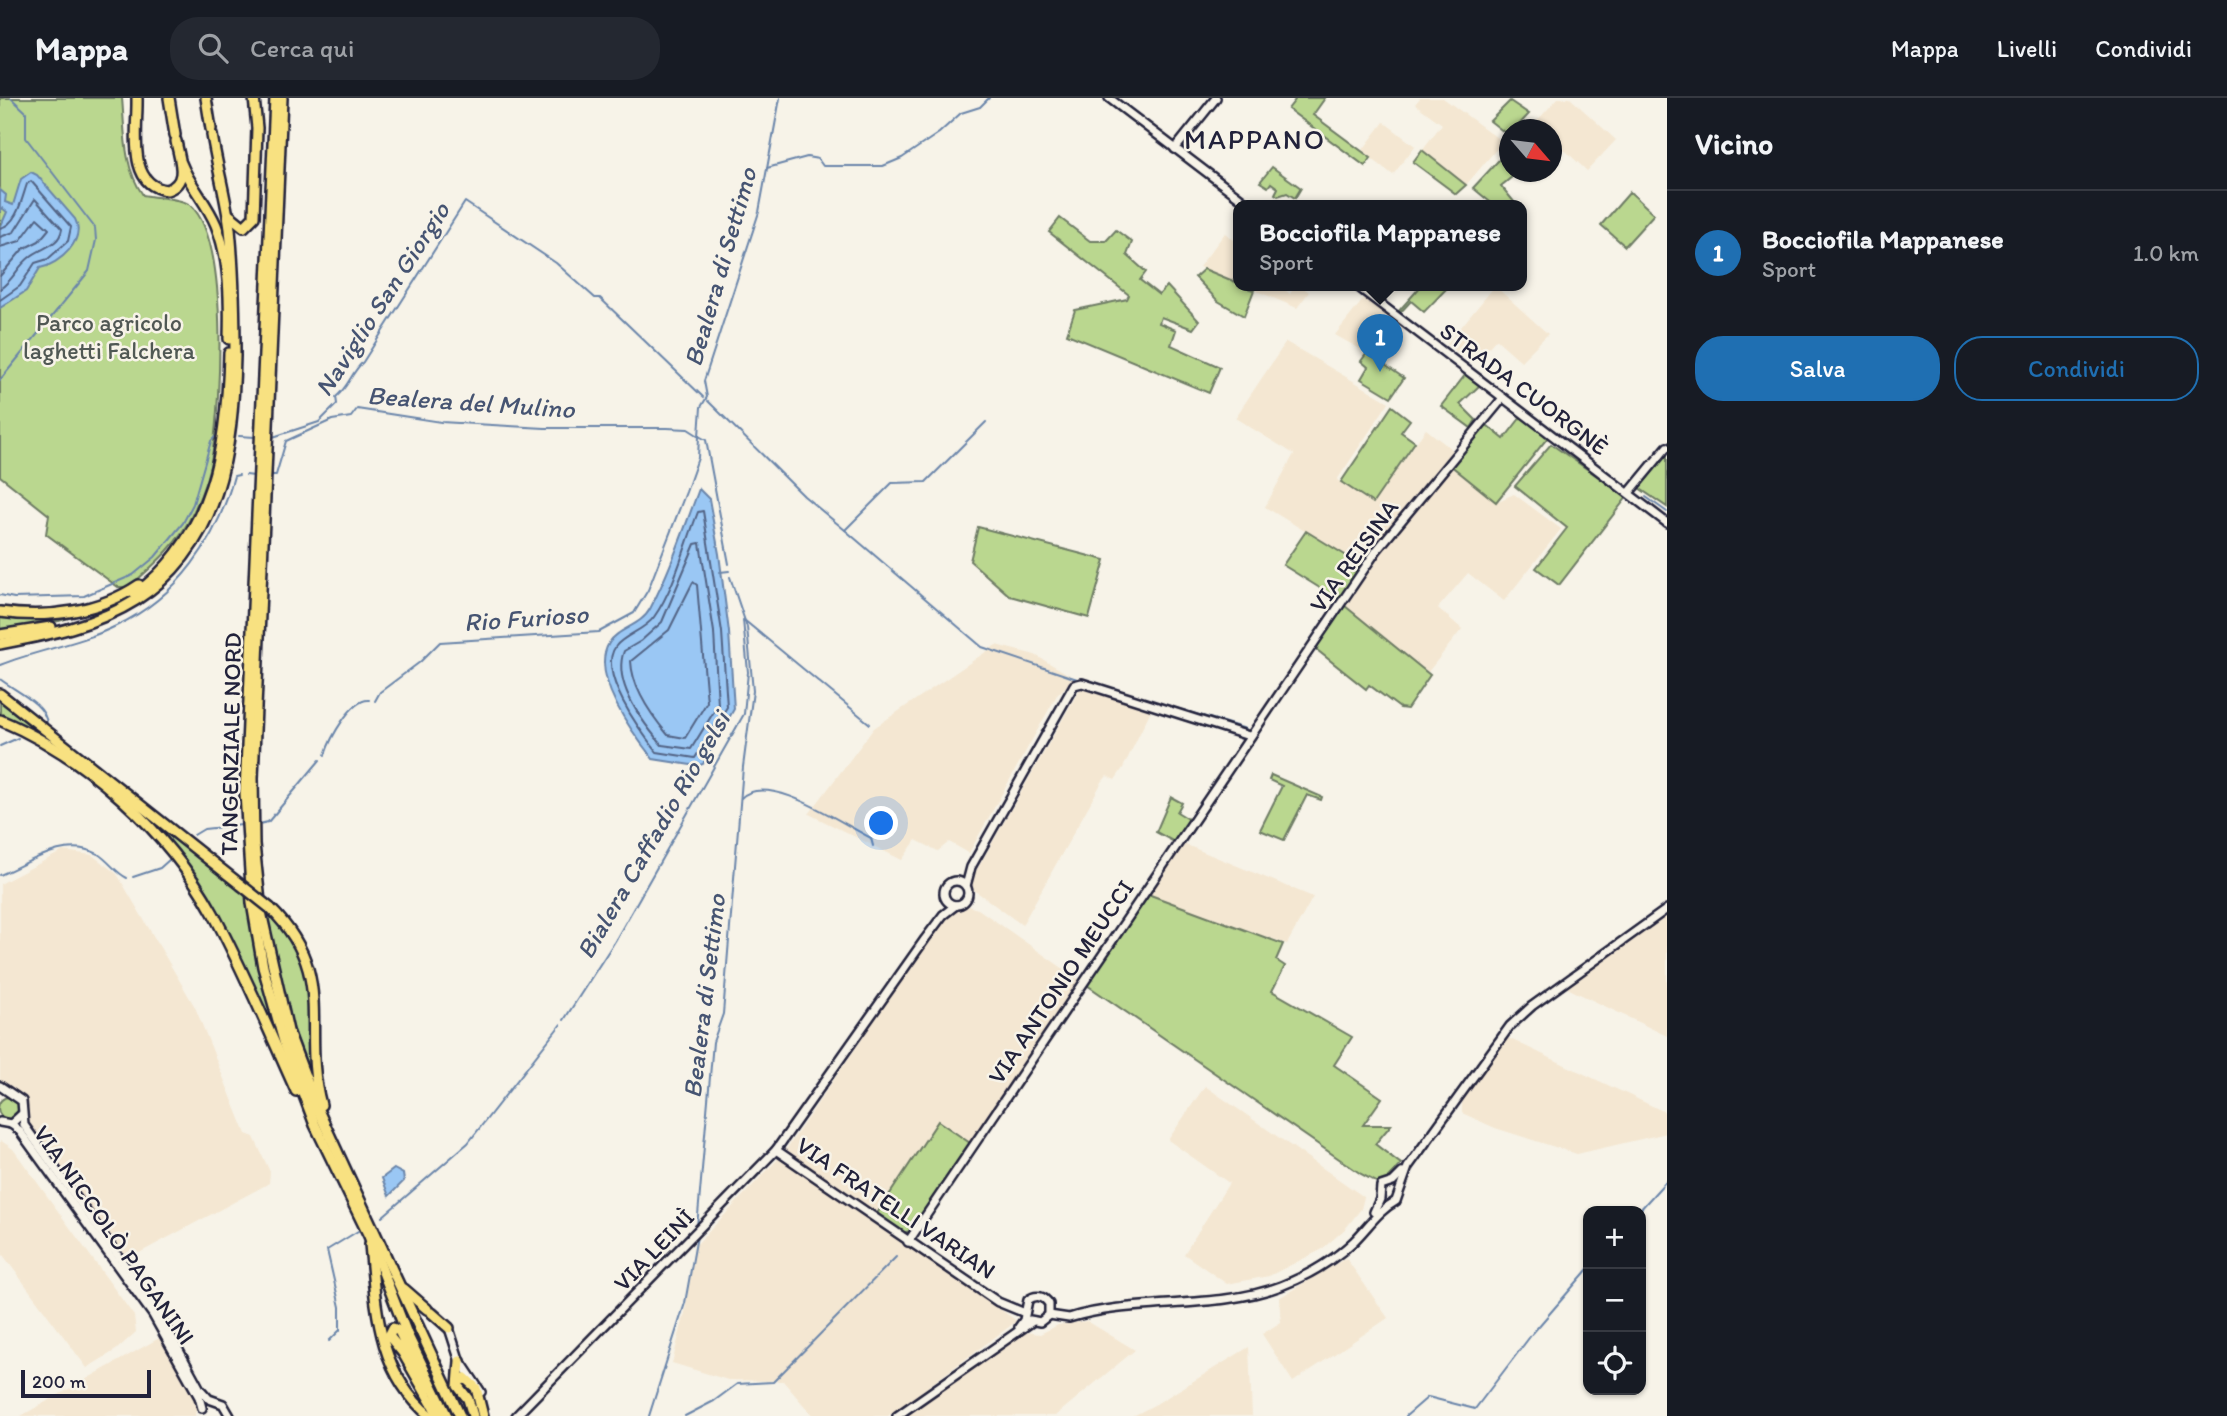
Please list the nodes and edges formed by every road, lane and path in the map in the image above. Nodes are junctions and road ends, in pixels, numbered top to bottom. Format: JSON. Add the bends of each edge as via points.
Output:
{"nodes":[{"id":1,"x":137,"y":98,"type":"edge"},
{"id":2,"x":214,"y":98,"type":"edge"},
{"id":3,"x":254,"y":98,"type":"edge"},
{"id":4,"x":275,"y":98,"type":"edge"},
{"id":5,"x":282,"y":98,"type":"edge"},
{"id":6,"x":1109,"y":98,"type":"edge"},
{"id":7,"x":1216,"y":98,"type":"edge"},
{"id":8,"x":171,"y":101,"type":"edge"},
{"id":9,"x":207,"y":103,"type":"edge"},
{"id":10,"x":1175,"y":149,"type":"junction"},
{"id":11,"x":181,"y":163,"type":"junction"},
{"id":12,"x":1243,"y":200,"type":"edge"},
{"id":13,"x":227,"y":212,"type":"junction"},
{"id":14,"x":1364,"y":291,"type":"edge"},
{"id":15,"x":1503,"y":398,"type":"junction"},
{"id":16,"x":1667,"y":447,"type":"edge"},
{"id":17,"x":1629,"y":494,"type":"junction"},
{"id":18,"x":1667,"y":523,"type":"edge"},
{"id":19,"x":157,"y":575,"type":"junction"},
{"id":20,"x":0,"y":613,"type":"edge"},
{"id":21,"x":0,"y":635,"type":"edge"},
{"id":22,"x":0,"y":644,"type":"edge"},
{"id":23,"x":0,"y":694,"type":"edge"},
{"id":24,"x":0,"y":720,"type":"edge"},
{"id":25,"x":1247,"y":740,"type":"junction"},
{"id":26,"x":971,"y":867,"type":"junction"},
{"id":27,"x":956,"y":881,"type":"junction"},
{"id":28,"x":966,"y":886,"type":"junction"},
{"id":29,"x":946,"y":900,"type":"junction"},
{"id":30,"x":956,"y":905,"type":"junction"},
{"id":31,"x":1667,"y":909,"type":"edge"},
{"id":32,"x":943,"y":915,"type":"junction"},
{"id":33,"x":0,"y":1086,"type":"edge"},
{"id":34,"x":9,"y":1092,"type":"junction"},
{"id":35,"x":0,"y":1094,"type":"edge"},
{"id":36,"x":23,"y":1113,"type":"junction"},
{"id":37,"x":0,"y":1122,"type":"edge"},
{"id":38,"x":11,"y":1124,"type":"junction"},
{"id":39,"x":315,"y":1125,"type":"junction"},
{"id":40,"x":334,"y":1143,"type":"junction"},
{"id":41,"x":776,"y":1150,"type":"junction"},
{"id":42,"x":1408,"y":1167,"type":"junction"},
{"id":43,"x":1391,"y":1183,"type":"junction"},
{"id":44,"x":1398,"y":1188,"type":"junction"},
{"id":45,"x":1380,"y":1199,"type":"junction"},
{"id":46,"x":1390,"y":1204,"type":"junction"},
{"id":47,"x":369,"y":1236,"type":"junction"},
{"id":48,"x":908,"y":1242,"type":"junction"},
{"id":49,"x":381,"y":1244,"type":"junction"},
{"id":50,"x":1340,"y":1252,"type":"junction"},
{"id":51,"x":393,"y":1296,"type":"junction"},
{"id":52,"x":994,"y":1298,"type":"junction"},
{"id":53,"x":1025,"y":1303,"type":"junction"},
{"id":54,"x":1049,"y":1311,"type":"junction"},
{"id":55,"x":1025,"y":1314,"type":"junction"},
{"id":56,"x":1032,"y":1321,"type":"junction"},
{"id":57,"x":450,"y":1328,"type":"joint"},
{"id":58,"x":398,"y":1329,"type":"junction"},
{"id":59,"x":1011,"y":1335,"type":"junction"},
{"id":60,"x":460,"y":1361,"type":"junction"},
{"id":61,"x":459,"y":1382,"type":"junction"},
{"id":62,"x":214,"y":1401,"type":"junction"},
{"id":63,"x":200,"y":1412,"type":"edge"},
{"id":64,"x":230,"y":1416,"type":"edge"},
{"id":65,"x":430,"y":1416,"type":"edge"},
{"id":66,"x":439,"y":1416,"type":"edge"},
{"id":67,"x":447,"y":1416,"type":"edge"},
{"id":68,"x":460,"y":1416,"type":"edge"},
{"id":69,"x":473,"y":1416,"type":"edge"},
{"id":70,"x":483,"y":1416,"type":"edge"},
{"id":71,"x":516,"y":1416,"type":"edge"},
{"id":72,"x":897,"y":1416,"type":"edge"}],
"edges":[{"from":1,"to":11,"type":"highway","via":[[143,178],[155,187],[170,189],[181,178]]},
{"from":2,"to":9,"type":"highway"},
{"from":3,"to":13,"type":"highway","via":[[254,216],[249,224],[239,225]]},
{"from":4,"to":39,"type":"highway","name":"TANGENZIALE NORD","via":[[246,825],[263,967]]},
{"from":5,"to":40,"type":"highway","name":"TANGENZIALE NORD","via":[[254,844],[261,912],[280,1001],[299,1063]]},
{"from":6,"to":10,"type":"street"},
{"from":7,"to":10,"type":"street"},
{"from":8,"to":11,"type":"highway"},
{"from":9,"to":13,"type":"highway"},
{"from":10,"to":12,"type":"street"},
{"from":11,"to":19,"type":"highway","via":[[215,224],[224,254],[229,334],[226,410],[220,461],[207,502],[188,539]]},
{"from":13,"to":22,"type":"highway","via":[[235,318],[230,446],[203,529],[174,568],[126,606],[81,625]]},
{"from":14,"to":15,"type":"street","name":"STRADA CUORGNÈ"},
{"from":15,"to":17,"type":"street","name":"STRADA CUORGNÈ"},
{"from":15,"to":25,"type":"street","name":"VIA REISINA","via":[[1377,550]]},
{"from":16,"to":17,"type":"street"},
{"from":17,"to":18,"type":"street","name":"STRADA CUORGNÈ"},
{"from":19,"to":20,"type":"highway","via":[[101,604],[65,612]]},
{"from":19,"to":21,"type":"highway","via":[[137,593],[94,614]]},
{"from":23,"to":40,"type":"highway","bridge":true,"via":[[270,908],[292,934],[310,969],[318,1090]]},
{"from":24,"to":39,"type":"highway","via":[[89,774],[130,808],[175,858],[212,913]]},
{"from":25,"to":26,"type":"street","via":[[1074,685]]},
{"from":25,"to":48,"type":"street","name":"VIA ANTONIO MEUCCI"},
{"from":26,"to":27,"type":"street"},
{"from":26,"to":28,"type":"street"},
{"from":27,"to":28,"type":"street"},
{"from":27,"to":29,"type":"street","via":[[946,887]]},
{"from":28,"to":30,"type":"street","via":[[967,898]]},
{"from":29,"to":30,"type":"street"},
{"from":29,"to":32,"type":"street"},
{"from":30,"to":32,"type":"street"},
{"from":31,"to":42,"type":"street","via":[[1517,1019]]},
{"from":32,"to":41,"type":"street","name":"VIA LEINÌ"},
{"from":33,"to":34,"type":"street"},
{"from":34,"to":35,"type":"street"},
{"from":34,"to":36,"type":"street","name":"VIA NICCOLÒ PAGANINI","via":[[22,1101]]},
{"from":36,"to":38,"type":"street"},
{"from":36,"to":62,"type":"street","name":"VIA NICCOLÒ PAGANINI","via":[[24,1125],[157,1310],[200,1389]]},
{"from":37,"to":38,"type":"street"},
{"from":38,"to":63,"type":"street","name":"VIA NICCOLÒ PAGANINI","via":[[153,1315],[199,1396]]},
{"from":39,"to":47,"type":"highway","name":"TANGENZIALE NORD"},
{"from":40,"to":49,"type":"highway","name":"TANGENZIALE NORD"},
{"from":41,"to":48,"type":"street","name":"VIA FRATELLI VARIAN"},
{"from":41,"to":71,"type":"street","name":"VIA LEINÌ"},
{"from":42,"to":43,"type":"street"},
{"from":42,"to":44,"type":"street"},
{"from":43,"to":44,"type":"street"},
{"from":43,"to":45,"type":"street","via":[[1381,1186]]},
{"from":44,"to":46,"type":"street","via":[[1398,1198]]},
{"from":45,"to":46,"type":"street"},
{"from":45,"to":50,"type":"street"},
{"from":46,"to":50,"type":"street"},
{"from":47,"to":51,"type":"highway","name":"TANGENZIALE NORD"},
{"from":47,"to":65,"type":"highway","via":[[381,1339],[405,1389]]},
{"from":48,"to":52,"type":"street","name":"VIA FRATELLI VARIAN"},
{"from":49,"to":57,"type":"highway","via":[[405,1291]]},
{"from":49,"to":68,"type":"highway","name":"TANGENZIALE NORD"},
{"from":50,"to":54,"type":"street","via":[[1302,1277],[1257,1293],[1064,1318]]},
{"from":51,"to":58,"type":"highway"},
{"from":51,"to":67,"type":"highway","name":"TANGENZIALE NORD"},
{"from":52,"to":53,"type":"street","name":"VIA FRATELLI VARIAN","via":[[1015,1306]]},
{"from":52,"to":55,"type":"street","name":"VIA FRATELLI VARIAN"},
{"from":53,"to":54,"type":"street","via":[[1040,1296]]},
{"from":53,"to":55,"type":"street"},
{"from":54,"to":56,"type":"street","via":[[1040,1322]]},
{"from":55,"to":56,"type":"street"},
{"from":55,"to":59,"type":"street"},
{"from":56,"to":59,"type":"street"},
{"from":57,"to":60,"type":"street"},
{"from":58,"to":66,"type":"highway","via":[[391,1329],[390,1336]]},
{"from":58,"to":67,"type":"highway","via":[[422,1380]]},
{"from":59,"to":72,"type":"street"},
{"from":60,"to":61,"type":"highway"},
{"from":60,"to":70,"type":"street","via":[[479,1387]]},
{"from":61,"to":69,"type":"highway"},
{"from":61,"to":70,"type":"highway","via":[[466,1378],[474,1384]]},
{"from":62,"to":63,"type":"street"},
{"from":62,"to":64,"type":"street","name":"VIA NICCOLÒ PAGANINI","via":[[223,1404]]}]}
